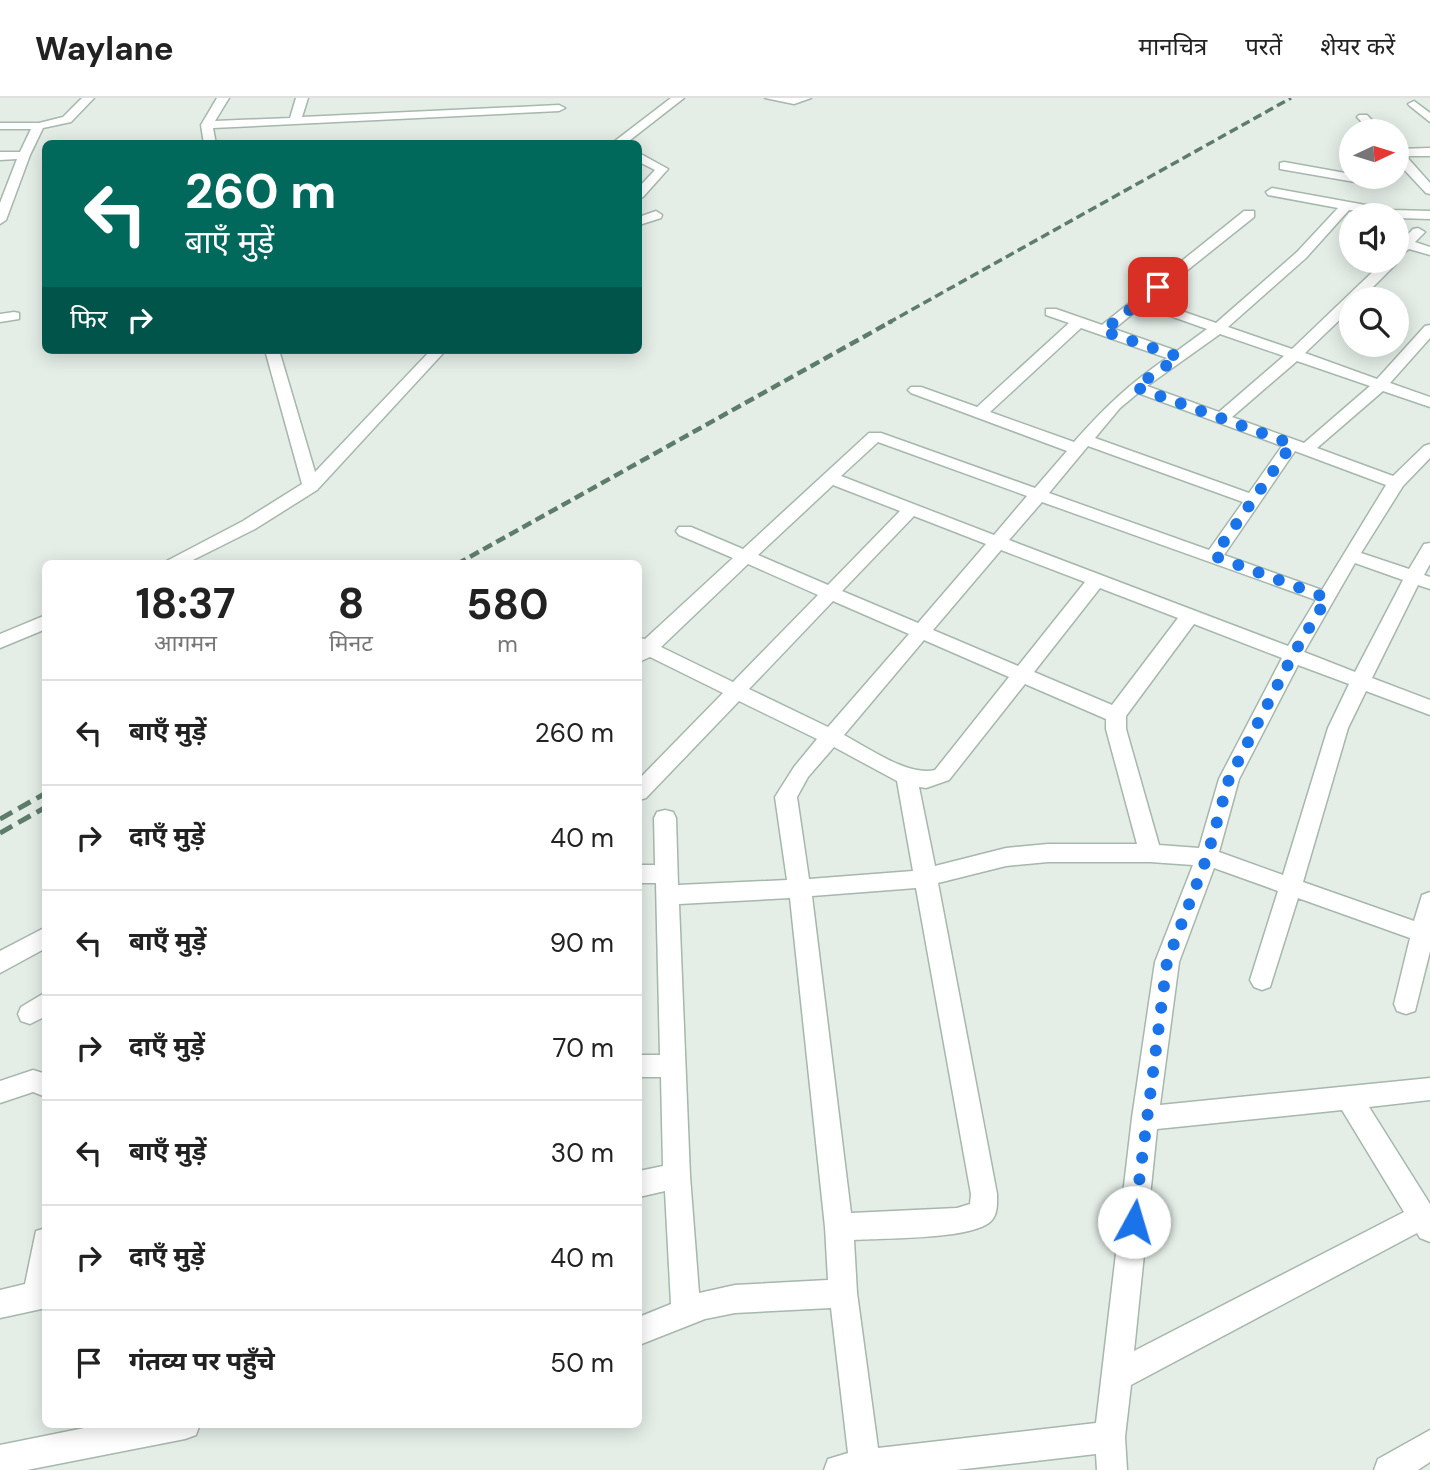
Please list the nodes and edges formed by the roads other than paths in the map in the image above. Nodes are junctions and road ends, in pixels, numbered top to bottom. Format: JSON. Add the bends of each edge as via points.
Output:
{"nodes":[{"id":1,"x":88,"y":98,"type":"edge"},
{"id":2,"x":223,"y":98,"type":"edge"},
{"id":3,"x":302,"y":98,"type":"edge"},
{"id":4,"x":428,"y":98,"type":"edge"},
{"id":5,"x":490,"y":98,"type":"edge"},
{"id":6,"x":654,"y":98,"type":"edge"},
{"id":7,"x":678,"y":98,"type":"edge"},
{"id":8,"x":771,"y":98,"type":"edge"},
{"id":9,"x":805,"y":98,"type":"edge"},
{"id":10,"x":1430,"y":102,"type":"edge"},
{"id":11,"x":559,"y":108,"type":"dead end"},
{"id":12,"x":662,"y":108,"type":"junction"},
{"id":13,"x":489,"y":112,"type":"junction"},
{"id":14,"x":425,"y":115,"type":"junction"},
{"id":15,"x":1429,"y":116,"type":"edge"},
{"id":16,"x":295,"y":121,"type":"junction"},
{"id":17,"x":207,"y":125,"type":"junction"},
{"id":18,"x":0,"y":126,"type":"edge"},
{"id":19,"x":39,"y":126,"type":"junction"},
{"id":20,"x":209,"y":140,"type":"edge"},
{"id":21,"x":622,"y":140,"type":"edge"},
{"id":22,"x":1430,"y":152,"type":"edge"},
{"id":23,"x":1409,"y":153,"type":"edge"},
{"id":24,"x":24,"y":155,"type":"junction"},
{"id":25,"x":0,"y":156,"type":"edge"},
{"id":26,"x":642,"y":159,"type":"edge"},
{"id":27,"x":1284,"y":166,"type":"dead end"},
{"id":28,"x":1409,"y":167,"type":"edge"},
{"id":29,"x":6,"y":185,"type":"edge"},
{"id":30,"x":1430,"y":190,"type":"edge"},
{"id":31,"x":642,"y":191,"type":"edge"},
{"id":32,"x":1272,"y":192,"type":"dead end"},
{"id":33,"x":1352,"y":192,"type":"edge"},
{"id":34,"x":1,"y":213,"type":"edge"},
{"id":35,"x":1249,"y":214,"type":"dead end"},
{"id":36,"x":656,"y":215,"type":"dead end"},
{"id":37,"x":1430,"y":215,"type":"edge"},
{"id":38,"x":642,"y":220,"type":"edge"},
{"id":39,"x":1418,"y":232,"type":"dead end"},
{"id":40,"x":1409,"y":242,"type":"edge"},
{"id":41,"x":1409,"y":245,"type":"edge"},
{"id":42,"x":1430,"y":251,"type":"edge"},
{"id":43,"x":1379,"y":273,"type":"edge"},
{"id":44,"x":1365,"y":287,"type":"edge"},
{"id":45,"x":1140,"y":301,"type":"junction"},
{"id":46,"x":1051,"y":312,"type":"dead end"},
{"id":47,"x":1339,"y":313,"type":"edge"},
{"id":48,"x":1079,"y":322,"type":"junction"},
{"id":49,"x":1218,"y":328,"type":"junction"},
{"id":50,"x":1430,"y":330,"type":"edge"},
{"id":51,"x":1103,"y":331,"type":"junction"},
{"id":52,"x":273,"y":354,"type":"edge"},
{"id":53,"x":435,"y":354,"type":"edge"},
{"id":54,"x":1295,"y":355,"type":"junction"},
{"id":55,"x":1179,"y":357,"type":"junction"},
{"id":56,"x":1380,"y":385,"type":"junction"},
{"id":57,"x":1135,"y":387,"type":"junction"},
{"id":58,"x":916,"y":390,"type":"dead end"},
{"id":59,"x":1430,"y":402,"type":"edge"},
{"id":60,"x":980,"y":413,"type":"junction"},
{"id":61,"x":1221,"y":418,"type":"junction"},
{"id":62,"x":1081,"y":444,"type":"junction"},
{"id":63,"x":1299,"y":446,"type":"junction"},
{"id":64,"x":1430,"y":449,"type":"edge"},
{"id":65,"x":828,"y":477,"type":"junction"},
{"id":66,"x":1395,"y":483,"type":"junction"},
{"id":67,"x":311,"y":486,"type":"junction"},
{"id":68,"x":1040,"y":494,"type":"junction"},
{"id":69,"x":1253,"y":500,"type":"junction"},
{"id":70,"x":910,"y":510,"type":"junction"},
{"id":71,"x":685,"y":531,"type":"dead end"},
{"id":72,"x":1000,"y":542,"type":"junction"},
{"id":73,"x":1430,"y":548,"type":"edge"},
{"id":74,"x":744,"y":555,"type":"junction"},
{"id":75,"x":1351,"y":555,"type":"junction"},
{"id":76,"x":1214,"y":556,"type":"junction"},
{"id":77,"x":178,"y":560,"type":"edge"},
{"id":78,"x":1421,"y":580,"type":"edge"},
{"id":79,"x":1096,"y":581,"type":"junction"},
{"id":80,"x":832,"y":592,"type":"junction"},
{"id":81,"x":1327,"y":598,"type":"junction"},
{"id":82,"x":1190,"y":616,"type":"junction"},
{"id":83,"x":42,"y":623,"type":"edge"},
{"id":84,"x":924,"y":632,"type":"junction"},
{"id":85,"x":0,"y":642,"type":"edge"},
{"id":86,"x":642,"y":649,"type":"edge"},
{"id":87,"x":642,"y":650,"type":"edge"},
{"id":88,"x":1293,"y":655,"type":"junction"},
{"id":89,"x":1020,"y":674,"type":"junction"},
{"id":90,"x":1360,"y":681,"type":"junction"},
{"id":91,"x":737,"y":691,"type":"junction"},
{"id":92,"x":1430,"y":708,"type":"edge"},
{"id":93,"x":1116,"y":715,"type":"junction"},
{"id":94,"x":831,"y":737,"type":"junction"},
{"id":95,"x":907,"y":777,"type":"junction"},
{"id":96,"x":642,"y":789,"type":"edge"},
{"id":97,"x":665,"y":818,"type":"dead end"},
{"id":98,"x":1150,"y":853,"type":"junction"},
{"id":99,"x":1207,"y":857,"type":"junction"},
{"id":100,"x":642,"y":875,"type":"edge"},
{"id":101,"x":924,"y":878,"type":"junction"},
{"id":102,"x":668,"y":884,"type":"junction"},
{"id":103,"x":1291,"y":886,"type":"junction"},
{"id":104,"x":800,"y":889,"type":"junction"},
{"id":105,"x":1430,"y":901,"type":"edge"},
{"id":106,"x":1426,"y":935,"type":"edge"},
{"id":107,"x":42,"y":938,"type":"edge"},
{"id":108,"x":0,"y":963,"type":"edge"},
{"id":109,"x":1262,"y":980,"type":"dead end"},
{"id":110,"x":1406,"y":1004,"type":"dead end"},
{"id":111,"x":642,"y":1066,"type":"edge"},
{"id":112,"x":672,"y":1066,"type":"junction"},
{"id":113,"x":42,"y":1084,"type":"edge"},
{"id":114,"x":1430,"y":1089,"type":"edge"},
{"id":115,"x":0,"y":1092,"type":"edge"},
{"id":116,"x":1349,"y":1098,"type":"junction"},
{"id":117,"x":1145,"y":1118,"type":"junction"},
{"id":118,"x":677,"y":1176,"type":"junction"},
{"id":119,"x":642,"y":1183,"type":"edge"},
{"id":120,"x":1426,"y":1223,"type":"edge"},
{"id":121,"x":839,"y":1227,"type":"junction"},
{"id":122,"x":843,"y":1293,"type":"junction"},
{"id":123,"x":41,"y":1295,"type":"edge"},
{"id":124,"x":0,"y":1304,"type":"edge"},
{"id":125,"x":686,"y":1312,"type":"junction"},
{"id":126,"x":642,"y":1330,"type":"edge"},
{"id":127,"x":1117,"y":1376,"type":"junction"},
{"id":128,"x":164,"y":1428,"type":"edge"},
{"id":129,"x":1110,"y":1437,"type":"junction"},
{"id":130,"x":1430,"y":1445,"type":"edge"},
{"id":131,"x":0,"y":1460,"type":"edge"},
{"id":132,"x":857,"y":1468,"type":"edge"},
{"id":133,"x":1112,"y":1470,"type":"edge"},
{"id":134,"x":1389,"y":1470,"type":"edge"}],
"edges":[{"from":1,"to":19,"type":"street","via":[[67,120]]},
{"from":2,"to":17,"type":"street"},
{"from":3,"to":16,"type":"street"},
{"from":4,"to":14,"type":"street"},
{"from":5,"to":13,"type":"street"},
{"from":6,"to":12,"type":"street"},
{"from":7,"to":12,"type":"street"},
{"from":8,"to":9,"type":"street"},
{"from":10,"to":15,"type":"street","via":[[1413,104]]},
{"from":11,"to":13,"type":"street"},
{"from":12,"to":21,"type":"street"},
{"from":13,"to":14,"type":"street"},
{"from":14,"to":16,"type":"street","via":[[361,113]]},
{"from":16,"to":17,"type":"street"},
{"from":17,"to":20,"type":"street"},
{"from":18,"to":19,"type":"street"},
{"from":19,"to":24,"type":"street"},
{"from":22,"to":23,"type":"street"},
{"from":24,"to":25,"type":"street"},
{"from":24,"to":29,"type":"street"},
{"from":26,"to":31,"type":"street","via":[[662,169]]},
{"from":27,"to":33,"type":"street"},
{"from":28,"to":30,"type":"street"},
{"from":29,"to":34,"type":"street"},
{"from":32,"to":33,"type":"street"},
{"from":33,"to":37,"type":"street","via":[[1393,215]]},
{"from":33,"to":49,"type":"street","via":[[1321,237]]},
{"from":35,"to":45,"type":"street"},
{"from":36,"to":38,"type":"street"},
{"from":39,"to":40,"type":"street"},
{"from":41,"to":42,"type":"street"},
{"from":43,"to":44,"type":"street"},
{"from":45,"to":49,"type":"street"},
{"from":45,"to":51,"type":"street"},
{"from":46,"to":48,"type":"street"},
{"from":47,"to":54,"type":"street"},
{"from":48,"to":51,"type":"street"},
{"from":48,"to":60,"type":"street"},
{"from":49,"to":54,"type":"street"},
{"from":49,"to":55,"type":"street"},
{"from":50,"to":56,"type":"street"},
{"from":51,"to":55,"type":"street"},
{"from":52,"to":67,"type":"street"},
{"from":53,"to":67,"type":"street"},
{"from":54,"to":56,"type":"street"},
{"from":54,"to":61,"type":"street"},
{"from":55,"to":57,"type":"street"},
{"from":56,"to":59,"type":"street"},
{"from":56,"to":63,"type":"street"},
{"from":57,"to":61,"type":"street"},
{"from":57,"to":62,"type":"street"},
{"from":58,"to":60,"type":"street"},
{"from":60,"to":62,"type":"street"},
{"from":61,"to":63,"type":"street"},
{"from":62,"to":68,"type":"street"},
{"from":62,"to":69,"type":"street"},
{"from":63,"to":66,"type":"street"},
{"from":63,"to":69,"type":"street"},
{"from":64,"to":66,"type":"street"},
{"from":65,"to":68,"type":"street","via":[[875,436]]},
{"from":65,"to":70,"type":"street"},
{"from":65,"to":74,"type":"street"},
{"from":66,"to":75,"type":"street"},
{"from":67,"to":77,"type":"street","via":[[249,525]]},
{"from":68,"to":72,"type":"street"},
{"from":68,"to":76,"type":"street"},
{"from":69,"to":76,"type":"street"},
{"from":70,"to":72,"type":"street"},
{"from":70,"to":80,"type":"street"},
{"from":71,"to":74,"type":"street"},
{"from":72,"to":79,"type":"street"},
{"from":72,"to":84,"type":"street"},
{"from":73,"to":78,"type":"street"},
{"from":74,"to":80,"type":"street"},
{"from":74,"to":86,"type":"street"},
{"from":75,"to":78,"type":"street"},
{"from":75,"to":81,"type":"street"},
{"from":76,"to":81,"type":"street"},
{"from":78,"to":90,"type":"street"},
{"from":79,"to":82,"type":"street"},
{"from":79,"to":89,"type":"street"},
{"from":80,"to":84,"type":"street"},
{"from":80,"to":91,"type":"street"},
{"from":81,"to":88,"type":"street"},
{"from":82,"to":88,"type":"street"},
{"from":82,"to":93,"type":"street"},
{"from":83,"to":85,"type":"street"},
{"from":84,"to":89,"type":"street"},
{"from":84,"to":94,"type":"street"},
{"from":87,"to":91,"type":"street"},
{"from":88,"to":90,"type":"street"},
{"from":88,"to":99,"type":"street","via":[[1229,779]]},
{"from":89,"to":93,"type":"street"},
{"from":89,"to":95,"type":"street","via":[[942,775],[926,780]]},
{"from":90,"to":92,"type":"street"},
{"from":90,"to":103,"type":"street","via":[[1338,728]]},
{"from":91,"to":94,"type":"street"},
{"from":91,"to":96,"type":"street"},
{"from":93,"to":98,"type":"street"},
{"from":94,"to":95,"type":"street"},
{"from":94,"to":104,"type":"street","via":[[786,797]]},
{"from":95,"to":101,"type":"street"},
{"from":97,"to":102,"type":"street"},
{"from":98,"to":99,"type":"street"},
{"from":98,"to":101,"type":"street","via":[[1006,857]]},
{"from":99,"to":103,"type":"street"},
{"from":99,"to":117,"type":"street","via":[[1167,962]]},
{"from":100,"to":102,"type":"street"},
{"from":101,"to":104,"type":"street"},
{"from":101,"to":121,"type":"street","via":[[984,1194],[983,1211],[957,1221]]},
{"from":102,"to":104,"type":"street"},
{"from":102,"to":112,"type":"street"},
{"from":103,"to":106,"type":"street"},
{"from":103,"to":109,"type":"street"},
{"from":104,"to":121,"type":"street"},
{"from":105,"to":106,"type":"street"},
{"from":106,"to":110,"type":"street"},
{"from":107,"to":108,"type":"street"},
{"from":111,"to":112,"type":"street"},
{"from":112,"to":118,"type":"street"},
{"from":113,"to":115,"type":"street","via":[[33,1081]]},
{"from":114,"to":116,"type":"street"},
{"from":116,"to":117,"type":"street"},
{"from":116,"to":120,"type":"street"},
{"from":117,"to":127,"type":"street"},
{"from":118,"to":119,"type":"street"},
{"from":118,"to":125,"type":"street"},
{"from":120,"to":127,"type":"street"},
{"from":121,"to":122,"type":"street"},
{"from":122,"to":125,"type":"street","via":[[735,1299]]},
{"from":122,"to":132,"type":"street"},
{"from":123,"to":124,"type":"street"},
{"from":125,"to":126,"type":"street"},
{"from":127,"to":129,"type":"street"},
{"from":128,"to":131,"type":"street"},
{"from":129,"to":132,"type":"street"},
{"from":129,"to":133,"type":"street"},
{"from":130,"to":134,"type":"street"}]}
